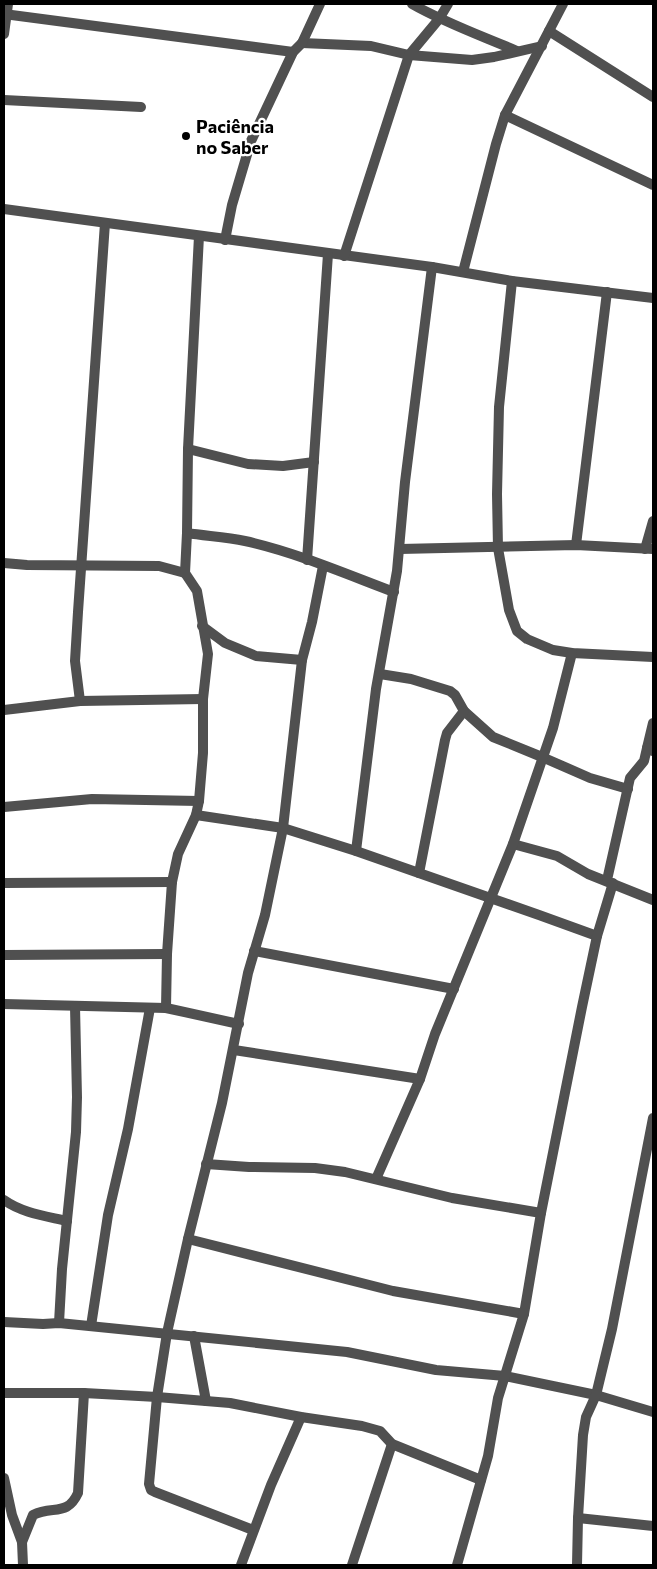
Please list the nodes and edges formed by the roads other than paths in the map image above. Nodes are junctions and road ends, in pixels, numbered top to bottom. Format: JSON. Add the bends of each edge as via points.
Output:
{"nodes":[{"id":1,"x":320,"y":4,"type":"edge"},
{"id":2,"x":412,"y":4,"type":"edge"},
{"id":3,"x":448,"y":4,"type":"edge"},
{"id":4,"x":563,"y":4,"type":"edge"},
{"id":5,"x":6,"y":10,"type":"edge"},
{"id":6,"x":439,"y":19,"type":"junction"},
{"id":7,"x":549,"y":31,"type":"junction"},
{"id":8,"x":4,"y":34,"type":"edge"},
{"id":9,"x":302,"y":43,"type":"junction"},
{"id":10,"x":542,"y":46,"type":"junction"},
{"id":11,"x":516,"y":51,"type":"junction"},
{"id":12,"x":293,"y":52,"type":"junction"},
{"id":13,"x":409,"y":55,"type":"junction"},
{"id":14,"x":653,"y":97,"type":"edge"},
{"id":15,"x":4,"y":100,"type":"edge"},
{"id":16,"x":141,"y":107,"type":"dead end"},
{"id":17,"x":506,"y":115,"type":"junction"},
{"id":18,"x":653,"y":185,"type":"edge"},
{"id":19,"x":4,"y":209,"type":"edge"},
{"id":20,"x":105,"y":223,"type":"junction"},
{"id":21,"x":200,"y":236,"type":"junction"},
{"id":22,"x":225,"y":240,"type":"junction"},
{"id":23,"x":328,"y":254,"type":"junction"},
{"id":24,"x":344,"y":256,"type":"junction"},
{"id":25,"x":432,"y":268,"type":"junction"},
{"id":26,"x":463,"y":272,"type":"junction"},
{"id":27,"x":512,"y":281,"type":"junction"},
{"id":28,"x":607,"y":292,"type":"junction"},
{"id":29,"x":653,"y":298,"type":"edge"},
{"id":30,"x":188,"y":449,"type":"junction"},
{"id":31,"x":314,"y":462,"type":"junction"},
{"id":32,"x":653,"y":522,"type":"edge"},
{"id":33,"x":187,"y":533,"type":"junction"},
{"id":34,"x":576,"y":545,"type":"junction"},
{"id":35,"x":498,"y":548,"type":"junction"},
{"id":36,"x":400,"y":549,"type":"junction"},
{"id":37,"x":649,"y":549,"type":"edge"},
{"id":38,"x":307,"y":560,"type":"junction"},
{"id":39,"x":4,"y":563,"type":"edge"},
{"id":40,"x":81,"y":565,"type":"junction"},
{"id":41,"x":323,"y":566,"type":"junction"},
{"id":42,"x":185,"y":572,"type":"junction"},
{"id":43,"x":394,"y":592,"type":"junction"},
{"id":44,"x":202,"y":626,"type":"junction"},
{"id":45,"x":572,"y":653,"type":"junction"},
{"id":46,"x":653,"y":657,"type":"edge"},
{"id":47,"x":302,"y":660,"type":"junction"},
{"id":48,"x":380,"y":674,"type":"junction"},
{"id":49,"x":203,"y":699,"type":"junction"},
{"id":50,"x":80,"y":701,"type":"junction"},
{"id":51,"x":4,"y":710,"type":"edge"},
{"id":52,"x":464,"y":711,"type":"junction"},
{"id":53,"x":653,"y":722,"type":"edge"},
{"id":54,"x":650,"y":749,"type":"edge"},
{"id":55,"x":542,"y":757,"type":"junction"},
{"id":56,"x":628,"y":790,"type":"junction"},
{"id":57,"x":199,"y":801,"type":"junction"},
{"id":58,"x":4,"y":807,"type":"edge"},
{"id":59,"x":196,"y":815,"type":"junction"},
{"id":60,"x":283,"y":828,"type":"junction"},
{"id":61,"x":513,"y":844,"type":"junction"},
{"id":62,"x":356,"y":851,"type":"junction"},
{"id":63,"x":419,"y":873,"type":"junction"},
{"id":64,"x":610,"y":881,"type":"junction"},
{"id":65,"x":172,"y":882,"type":"junction"},
{"id":66,"x":4,"y":883,"type":"edge"},
{"id":67,"x":491,"y":898,"type":"junction"},
{"id":68,"x":653,"y":900,"type":"edge"},
{"id":69,"x":597,"y":936,"type":"junction"},
{"id":70,"x":254,"y":951,"type":"junction"},
{"id":71,"x":167,"y":954,"type":"junction"},
{"id":72,"x":4,"y":955,"type":"edge"},
{"id":73,"x":454,"y":988,"type":"junction"},
{"id":74,"x":4,"y":1004,"type":"edge"},
{"id":75,"x":75,"y":1006,"type":"junction"},
{"id":76,"x":150,"y":1008,"type":"junction"},
{"id":77,"x":166,"y":1008,"type":"junction"},
{"id":78,"x":239,"y":1024,"type":"junction"},
{"id":79,"x":234,"y":1050,"type":"junction"},
{"id":80,"x":420,"y":1079,"type":"junction"},
{"id":81,"x":653,"y":1118,"type":"edge"},
{"id":82,"x":206,"y":1164,"type":"junction"},
{"id":83,"x":376,"y":1179,"type":"junction"},
{"id":84,"x":4,"y":1200,"type":"edge"},
{"id":85,"x":541,"y":1213,"type":"junction"},
{"id":86,"x":67,"y":1221,"type":"junction"},
{"id":87,"x":188,"y":1239,"type":"junction"},
{"id":88,"x":524,"y":1314,"type":"junction"},
{"id":89,"x":4,"y":1322,"type":"edge"},
{"id":90,"x":59,"y":1322,"type":"junction"},
{"id":91,"x":91,"y":1326,"type":"junction"},
{"id":92,"x":167,"y":1333,"type":"junction"},
{"id":93,"x":194,"y":1336,"type":"junction"},
{"id":94,"x":505,"y":1376,"type":"junction"},
{"id":95,"x":4,"y":1393,"type":"edge"},
{"id":96,"x":84,"y":1393,"type":"junction"},
{"id":97,"x":596,"y":1395,"type":"junction"},
{"id":98,"x":157,"y":1397,"type":"junction"},
{"id":99,"x":206,"y":1400,"type":"junction"},
{"id":100,"x":653,"y":1412,"type":"edge"},
{"id":101,"x":301,"y":1417,"type":"junction"},
{"id":102,"x":392,"y":1444,"type":"junction"},
{"id":103,"x":4,"y":1478,"type":"edge"},
{"id":104,"x":481,"y":1480,"type":"junction"},
{"id":105,"x":578,"y":1518,"type":"junction"},
{"id":106,"x":653,"y":1526,"type":"edge"},
{"id":107,"x":253,"y":1530,"type":"junction"},
{"id":108,"x":22,"y":1542,"type":"junction"},
{"id":109,"x":23,"y":1565,"type":"edge"},
{"id":110,"x":241,"y":1565,"type":"edge"},
{"id":111,"x":352,"y":1565,"type":"edge"},
{"id":112,"x":457,"y":1565,"type":"edge"},
{"id":113,"x":577,"y":1565,"type":"edge"}],
"edges":[{"from":1,"to":9,"type":"street"},
{"from":2,"to":6,"type":"street"},
{"from":3,"to":6,"type":"street"},
{"from":4,"to":7,"type":"street"},
{"from":5,"to":8,"type":"street"},
{"from":5,"to":12,"type":"street"},
{"from":6,"to":11,"type":"street"},
{"from":6,"to":13,"type":"street"},
{"from":7,"to":10,"type":"street"},
{"from":7,"to":14,"type":"street"},
{"from":9,"to":12,"type":"street"},
{"from":9,"to":13,"type":"street","via":[[371,46]]},
{"from":10,"to":11,"type":"street"},
{"from":10,"to":17,"type":"street"},
{"from":11,"to":13,"type":"street","via":[[472,60]]},
{"from":12,"to":22,"type":"street","via":[[251,141]]},
{"from":13,"to":24,"type":"street"},
{"from":15,"to":16,"type":"street"},
{"from":17,"to":18,"type":"street"},
{"from":17,"to":26,"type":"street"},
{"from":19,"to":20,"type":"street"},
{"from":20,"to":21,"type":"street"},
{"from":20,"to":40,"type":"street"},
{"from":21,"to":22,"type":"street"},
{"from":21,"to":30,"type":"street"},
{"from":22,"to":23,"type":"street"},
{"from":23,"to":24,"type":"street"},
{"from":23,"to":31,"type":"street"},
{"from":24,"to":25,"type":"street"},
{"from":25,"to":26,"type":"street"},
{"from":25,"to":36,"type":"street","via":[[405,482]]},
{"from":26,"to":27,"type":"street"},
{"from":27,"to":28,"type":"street"},
{"from":27,"to":35,"type":"street","via":[[499,407]]},
{"from":28,"to":29,"type":"street"},
{"from":28,"to":34,"type":"street"},
{"from":30,"to":31,"type":"street","via":[[248,464],[283,466]]},
{"from":30,"to":33,"type":"street"},
{"from":31,"to":38,"type":"street"},
{"from":32,"to":37,"type":"street"},
{"from":33,"to":38,"type":"street","via":[[243,540]]},
{"from":33,"to":42,"type":"street"},
{"from":34,"to":35,"type":"street"},
{"from":34,"to":37,"type":"street"},
{"from":35,"to":36,"type":"street"},
{"from":35,"to":45,"type":"street","via":[[509,610],[517,631],[553,650]]},
{"from":36,"to":43,"type":"street"},
{"from":38,"to":41,"type":"street"},
{"from":39,"to":40,"type":"street"},
{"from":40,"to":42,"type":"street","via":[[159,566]]},
{"from":40,"to":50,"type":"street","via":[[75,661]]},
{"from":41,"to":43,"type":"street"},
{"from":41,"to":47,"type":"street"},
{"from":42,"to":44,"type":"street","via":[[197,591]]},
{"from":43,"to":48,"type":"street"},
{"from":44,"to":47,"type":"street","via":[[224,643],[256,656]]},
{"from":44,"to":49,"type":"street","via":[[208,654]]},
{"from":45,"to":46,"type":"street"},
{"from":45,"to":55,"type":"street","via":[[553,728]]},
{"from":47,"to":60,"type":"street"},
{"from":48,"to":52,"type":"street","via":[[411,678],[450,691]]},
{"from":48,"to":62,"type":"street"},
{"from":49,"to":50,"type":"street"},
{"from":49,"to":57,"type":"street"},
{"from":50,"to":51,"type":"street"},
{"from":52,"to":55,"type":"street","via":[[492,737]]},
{"from":52,"to":63,"type":"street","via":[[445,740]]},
{"from":53,"to":54,"type":"street"},
{"from":54,"to":56,"type":"street","via":[[630,778]]},
{"from":55,"to":56,"type":"street"},
{"from":55,"to":61,"type":"street"},
{"from":56,"to":64,"type":"street"},
{"from":57,"to":58,"type":"street","via":[[92,799]]},
{"from":57,"to":59,"type":"street"},
{"from":59,"to":60,"type":"street"},
{"from":59,"to":65,"type":"street","via":[[178,854]]},
{"from":60,"to":62,"type":"street"},
{"from":60,"to":70,"type":"street"},
{"from":61,"to":64,"type":"street","via":[[557,856],[588,874]]},
{"from":61,"to":67,"type":"street"},
{"from":62,"to":63,"type":"street"},
{"from":63,"to":67,"type":"street"},
{"from":64,"to":68,"type":"street"},
{"from":64,"to":69,"type":"street"},
{"from":65,"to":66,"type":"street"},
{"from":65,"to":71,"type":"street"},
{"from":67,"to":69,"type":"street"},
{"from":67,"to":73,"type":"street"},
{"from":69,"to":85,"type":"street"},
{"from":70,"to":73,"type":"street"},
{"from":70,"to":78,"type":"street"},
{"from":71,"to":72,"type":"street"},
{"from":71,"to":77,"type":"street"},
{"from":73,"to":80,"type":"street","via":[[434,1034]]},
{"from":74,"to":75,"type":"street"},
{"from":75,"to":76,"type":"street"},
{"from":75,"to":86,"type":"street","via":[[78,1097]]},
{"from":76,"to":77,"type":"street"},
{"from":76,"to":91,"type":"street","via":[[108,1215]]},
{"from":77,"to":78,"type":"street"},
{"from":78,"to":79,"type":"street"},
{"from":79,"to":80,"type":"street"},
{"from":79,"to":82,"type":"street"},
{"from":80,"to":83,"type":"street"},
{"from":81,"to":97,"type":"street"},
{"from":82,"to":83,"type":"street","via":[[315,1168]]},
{"from":82,"to":87,"type":"street"},
{"from":83,"to":85,"type":"street","via":[[452,1198]]},
{"from":84,"to":86,"type":"street","via":[[11,1206]]},
{"from":85,"to":88,"type":"street"},
{"from":86,"to":90,"type":"street"},
{"from":87,"to":88,"type":"street","via":[[393,1291]]},
{"from":87,"to":92,"type":"street"},
{"from":88,"to":94,"type":"street"},
{"from":89,"to":90,"type":"street"},
{"from":90,"to":91,"type":"street"},
{"from":91,"to":92,"type":"street"},
{"from":92,"to":93,"type":"street"},
{"from":92,"to":98,"type":"street"},
{"from":93,"to":94,"type":"street","via":[[346,1352],[436,1370]]},
{"from":93,"to":99,"type":"street"},
{"from":94,"to":97,"type":"street"},
{"from":94,"to":104,"type":"street"},
{"from":95,"to":96,"type":"street"},
{"from":96,"to":98,"type":"street"},
{"from":96,"to":108,"type":"street","via":[[78,1493],[66,1508],[33,1515]]},
{"from":97,"to":100,"type":"street"},
{"from":97,"to":105,"type":"street","via":[[586,1417],[583,1435]]},
{"from":98,"to":99,"type":"street"},
{"from":98,"to":107,"type":"street","via":[[151,1490]]},
{"from":99,"to":101,"type":"street"},
{"from":101,"to":102,"type":"street","via":[[374,1428]]},
{"from":101,"to":107,"type":"street"},
{"from":102,"to":104,"type":"street"},
{"from":102,"to":111,"type":"street"},
{"from":103,"to":108,"type":"street"},
{"from":104,"to":112,"type":"street"},
{"from":105,"to":106,"type":"street"},
{"from":105,"to":113,"type":"street"},
{"from":107,"to":110,"type":"street"},
{"from":108,"to":109,"type":"street"}]}
